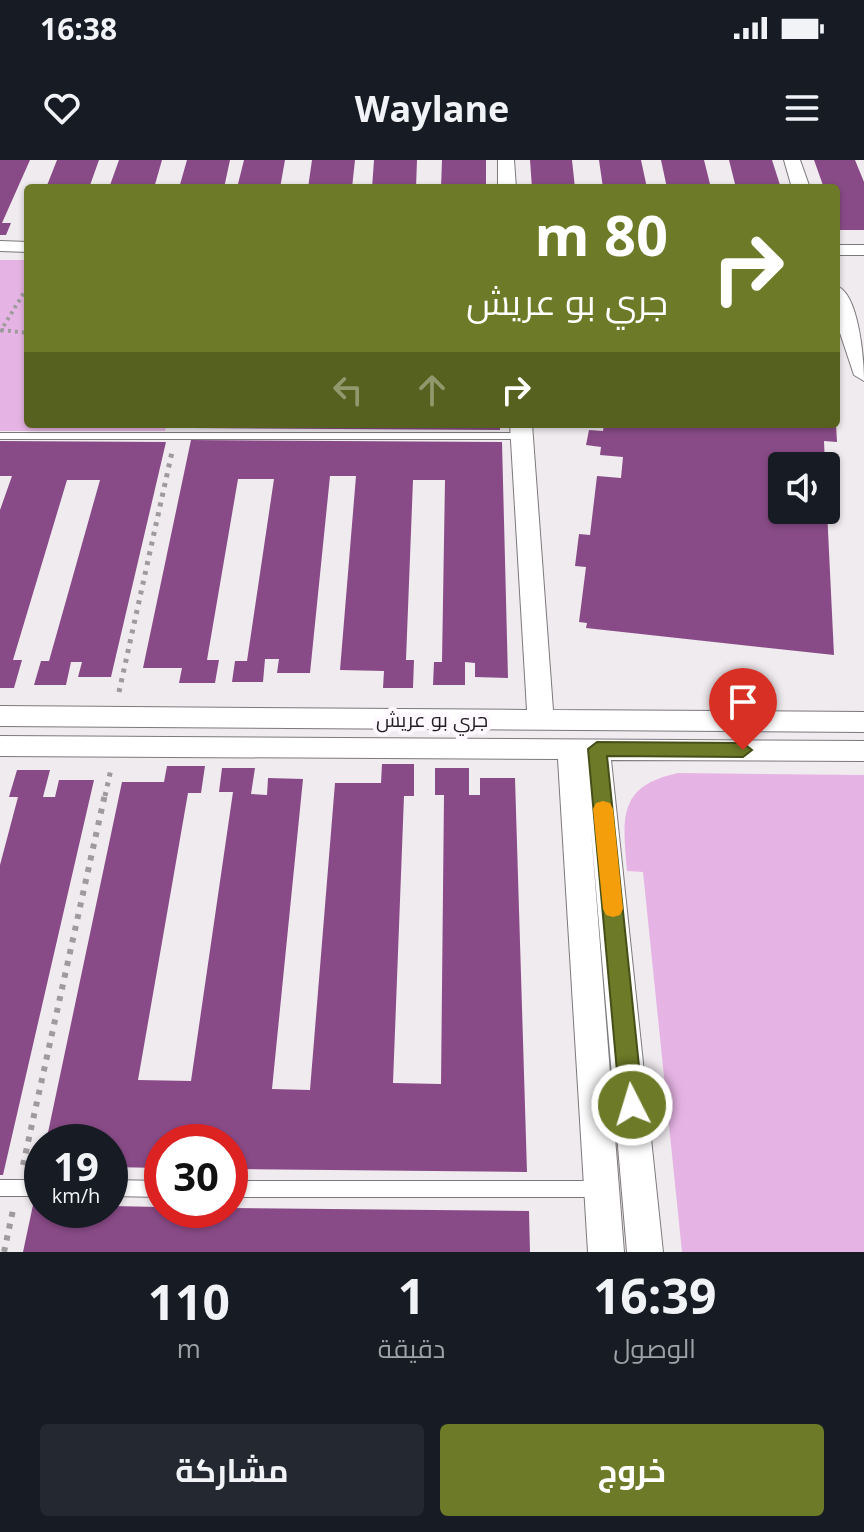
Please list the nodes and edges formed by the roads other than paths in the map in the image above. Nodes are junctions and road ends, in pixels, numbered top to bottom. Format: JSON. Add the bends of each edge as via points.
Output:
{"nodes":[{"id":1,"x":506,"y":160,"type":"edge"},
{"id":2,"x":792,"y":160,"type":"edge"},
{"id":3,"x":507,"y":184,"type":"edge"},
{"id":4,"x":800,"y":184,"type":"edge"},
{"id":5,"x":0,"y":246,"type":"edge"},
{"id":6,"x":24,"y":247,"type":"edge"},
{"id":7,"x":840,"y":250,"type":"edge"},
{"id":8,"x":864,"y":250,"type":"edge"},
{"id":9,"x":840,"y":304,"type":"edge"},
{"id":10,"x":864,"y":375,"type":"edge"},
{"id":11,"x":522,"y":430,"type":"edge"},
{"id":12,"x":0,"y":436,"type":"edge"},
{"id":13,"x":0,"y":716,"type":"edge"},
{"id":14,"x":541,"y":720,"type":"junction"},
{"id":15,"x":864,"y":722,"type":"edge"},
{"id":16,"x":0,"y":746,"type":"edge"},
{"id":17,"x":584,"y":749,"type":"junction"},
{"id":18,"x":864,"y":751,"type":"edge"},
{"id":19,"x":0,"y":1188,"type":"edge"},
{"id":20,"x":24,"y":1188,"type":"edge"},
{"id":21,"x":248,"y":1189,"type":"edge"},
{"id":22,"x":602,"y":1189,"type":"junction"},
{"id":23,"x":606,"y":1252,"type":"edge"},
{"id":24,"x":645,"y":1252,"type":"edge"}],
"edges":[{"from":1,"to":3,"type":"street"},
{"from":2,"to":4,"type":"street"},
{"from":5,"to":6,"type":"street"},
{"from":7,"to":8,"type":"street"},
{"from":9,"to":10,"type":"street"},
{"from":11,"to":12,"type":"lane"},
{"from":11,"to":14,"type":"street"},
{"from":13,"to":14,"type":"street","name":"جري بو عريش"},
{"from":14,"to":15,"type":"street","name":"جري بو عريش"},
{"from":16,"to":17,"type":"street","name":"جري بو عريش"},
{"from":17,"to":18,"type":"street","name":"جري بو عريش"},
{"from":17,"to":22,"type":"street"},
{"from":17,"to":24,"type":"street"},
{"from":19,"to":20,"type":"lane"},
{"from":21,"to":22,"type":"lane"},
{"from":22,"to":23,"type":"street"}]}
